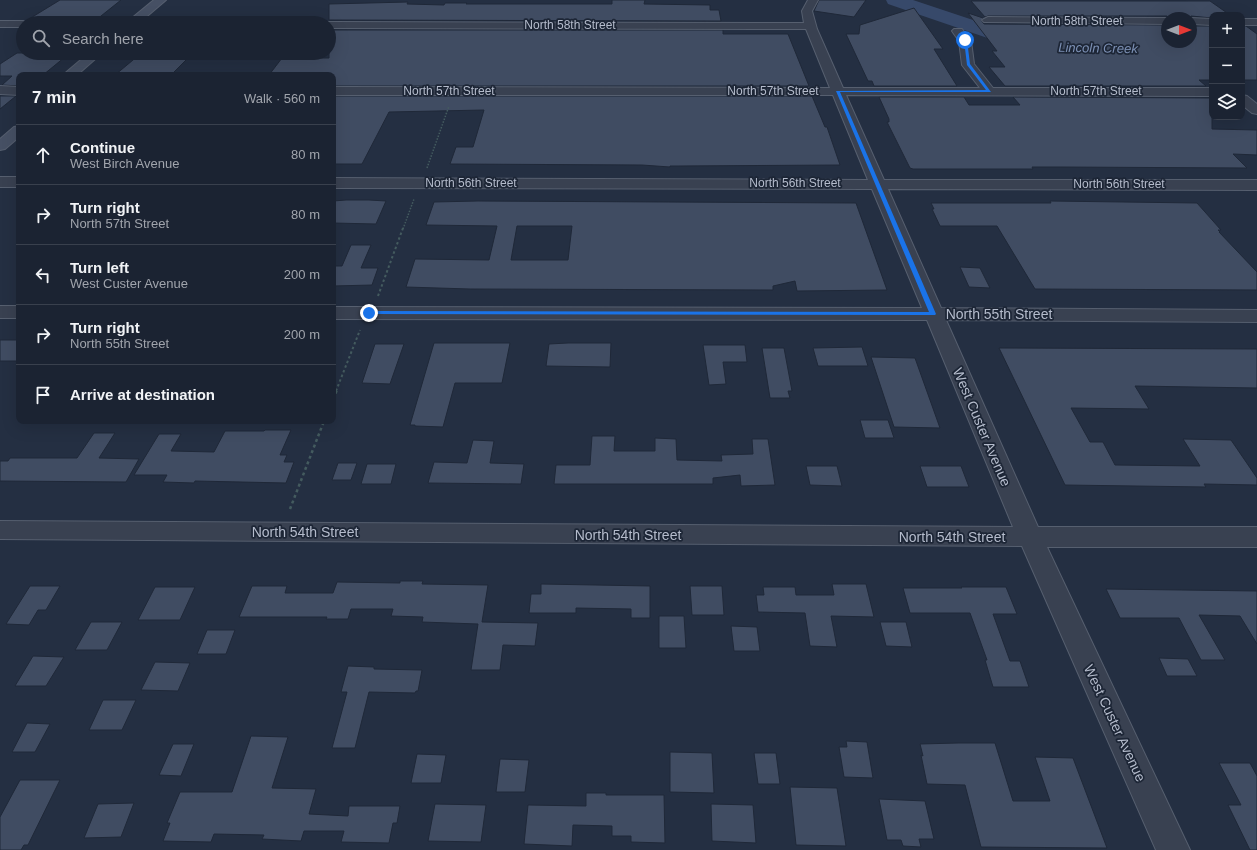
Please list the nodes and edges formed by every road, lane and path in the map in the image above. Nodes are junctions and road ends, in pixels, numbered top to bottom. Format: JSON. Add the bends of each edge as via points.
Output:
{"nodes":[{"id":1,"x":812,"y":0,"type":"edge"},
{"id":2,"x":165,"y":2,"type":"edge"},
{"id":3,"x":143,"y":16,"type":"edge"},
{"id":4,"x":153,"y":16,"type":"edge"},
{"id":5,"x":988,"y":20,"type":"dead end"},
{"id":6,"x":1161,"y":21,"type":"edge"},
{"id":7,"x":1197,"y":21,"type":"edge"},
{"id":8,"x":1209,"y":22,"type":"edge"},
{"id":9,"x":1245,"y":22,"type":"edge"},
{"id":10,"x":1257,"y":22,"type":"edge"},
{"id":11,"x":0,"y":24,"type":"edge"},
{"id":12,"x":16,"y":24,"type":"edge"},
{"id":13,"x":336,"y":25,"type":"edge"},
{"id":14,"x":810,"y":26,"type":"junction"},
{"id":15,"x":958,"y":30,"type":"dead end"},
{"id":16,"x":93,"y":60,"type":"edge"},
{"id":17,"x":97,"y":60,"type":"edge"},
{"id":18,"x":74,"y":72,"type":"edge"},
{"id":19,"x":87,"y":72,"type":"edge"},
{"id":20,"x":0,"y":90,"type":"edge"},
{"id":21,"x":16,"y":91,"type":"edge"},
{"id":22,"x":336,"y":91,"type":"edge"},
{"id":23,"x":838,"y":91,"type":"junction"},
{"id":24,"x":989,"y":91,"type":"junction"},
{"id":25,"x":1209,"y":92,"type":"edge"},
{"id":26,"x":1245,"y":92,"type":"edge"},
{"id":27,"x":1257,"y":92,"type":"edge"},
{"id":28,"x":1245,"y":101,"type":"edge"},
{"id":29,"x":450,"y":104,"type":"dead end"},
{"id":30,"x":1257,"y":110,"type":"edge"},
{"id":31,"x":16,"y":119,"type":"edge"},
{"id":32,"x":0,"y":132,"type":"edge"},
{"id":33,"x":16,"y":133,"type":"edge"},
{"id":34,"x":0,"y":146,"type":"edge"},
{"id":35,"x":425,"y":174,"type":"dead end"},
{"id":36,"x":0,"y":182,"type":"edge"},
{"id":37,"x":16,"y":182,"type":"edge"},
{"id":38,"x":336,"y":183,"type":"edge"},
{"id":39,"x":878,"y":184,"type":"junction"},
{"id":40,"x":1257,"y":185,"type":"edge"},
{"id":41,"x":414,"y":199,"type":"dead end"},
{"id":42,"x":376,"y":303,"type":"dead end"},
{"id":43,"x":0,"y":312,"type":"edge"},
{"id":44,"x":16,"y":312,"type":"edge"},
{"id":45,"x":336,"y":312,"type":"edge"},
{"id":46,"x":933,"y":314,"type":"junction"},
{"id":47,"x":1257,"y":316,"type":"edge"},
{"id":48,"x":361,"y":327,"type":"dead end"},
{"id":49,"x":336,"y":390,"type":"edge"},
{"id":50,"x":323,"y":424,"type":"edge"},
{"id":51,"x":290,"y":509,"type":"dead end"},
{"id":52,"x":0,"y":530,"type":"edge"},
{"id":53,"x":1030,"y":537,"type":"junction"},
{"id":54,"x":1257,"y":537,"type":"edge"},
{"id":55,"x":1173,"y":850,"type":"edge"}],
"edges":[{"from":1,"to":14,"type":"street","name":"West Custer Avenue","via":[[807,11]]},
{"from":2,"to":3,"type":"street"},
{"from":2,"to":4,"type":"street"},
{"from":5,"to":6,"type":"street","name":"North 58th Street"},
{"from":7,"to":8,"type":"street"},
{"from":9,"to":10,"type":"street"},
{"from":11,"to":12,"type":"street"},
{"from":13,"to":14,"type":"street","name":"North 58th Street"},
{"from":14,"to":23,"type":"street","name":"West Custer Avenue"},
{"from":15,"to":24,"type":"street","via":[[965,40],[968,65]]},
{"from":16,"to":18,"type":"street"},
{"from":17,"to":19,"type":"street"},
{"from":20,"to":21,"type":"street"},
{"from":22,"to":23,"type":"street","name":"North 57th Street"},
{"from":23,"to":24,"type":"street","name":"North 57th Street"},
{"from":23,"to":39,"type":"street","name":"West Custer Avenue"},
{"from":24,"to":25,"type":"street","name":"North 57th Street"},
{"from":26,"to":27,"type":"street"},
{"from":28,"to":30,"type":"street"},
{"from":29,"to":35,"type":"path"},
{"from":31,"to":32,"type":"street"},
{"from":33,"to":34,"type":"street"},
{"from":36,"to":37,"type":"street"},
{"from":38,"to":39,"type":"street","name":"North 56th Street"},
{"from":39,"to":40,"type":"street","name":"North 56th Street"},
{"from":39,"to":46,"type":"street","name":"West Custer Avenue"},
{"from":41,"to":42,"type":"path"},
{"from":43,"to":44,"type":"street"},
{"from":45,"to":46,"type":"street","name":"North 55th Street"},
{"from":46,"to":47,"type":"street","name":"North 55th Street"},
{"from":46,"to":53,"type":"street","name":"West Custer Avenue"},
{"from":48,"to":49,"type":"path"},
{"from":50,"to":51,"type":"path"},
{"from":52,"to":53,"type":"street","name":"North 54th Street"},
{"from":53,"to":54,"type":"street","name":"North 54th Street"},
{"from":53,"to":55,"type":"street","name":"West Custer Avenue"}]}
